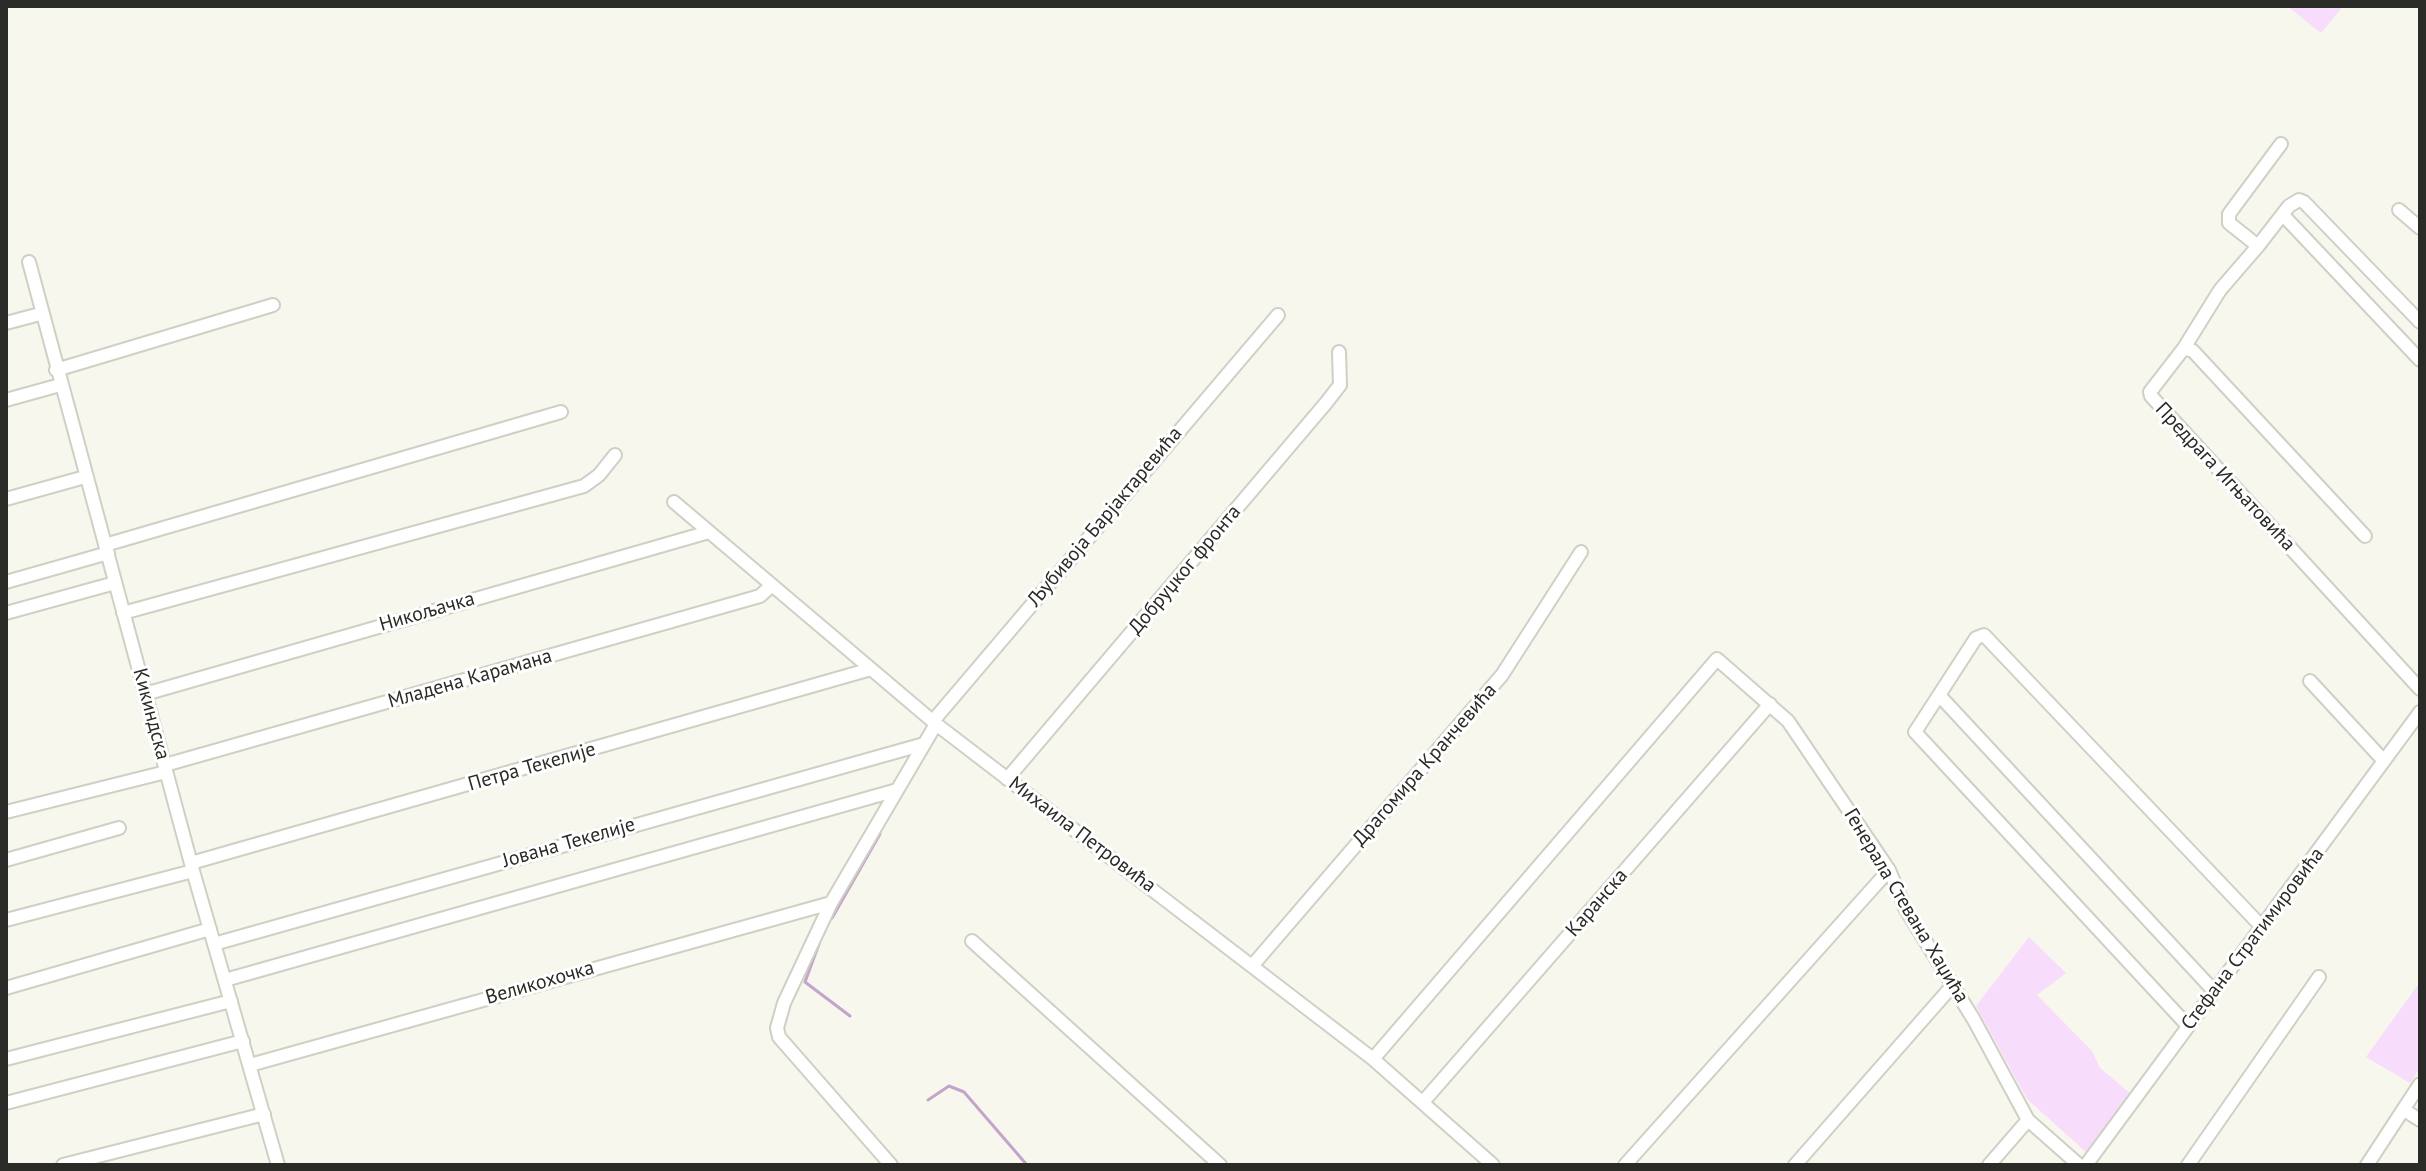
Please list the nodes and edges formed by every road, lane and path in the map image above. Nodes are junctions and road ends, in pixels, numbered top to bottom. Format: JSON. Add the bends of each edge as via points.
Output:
{"nodes":[{"id":1,"x":2281,"y":144,"type":"dead end"},
{"id":2,"x":2399,"y":210,"type":"dead end"},
{"id":3,"x":2283,"y":215,"type":"junction"},
{"id":4,"x":2420,"y":228,"type":"edge"},
{"id":5,"x":2258,"y":246,"type":"junction"},
{"id":6,"x":29,"y":262,"type":"dead end"},
{"id":7,"x":273,"y":305,"type":"dead end"},
{"id":8,"x":40,"y":314,"type":"junction"},
{"id":9,"x":1278,"y":315,"type":"dead end"},
{"id":10,"x":2420,"y":322,"type":"edge"},
{"id":11,"x":6,"y":323,"type":"edge"},
{"id":12,"x":2184,"y":348,"type":"junction"},
{"id":13,"x":1339,"y":352,"type":"dead end"},
{"id":14,"x":2420,"y":360,"type":"edge"},
{"id":15,"x":56,"y":370,"type":"junction"},
{"id":16,"x":60,"y":385,"type":"junction"},
{"id":17,"x":6,"y":400,"type":"edge"},
{"id":18,"x":561,"y":412,"type":"dead end"},
{"id":19,"x":615,"y":455,"type":"dead end"},
{"id":20,"x":85,"y":477,"type":"junction"},
{"id":21,"x":6,"y":499,"type":"edge"},
{"id":22,"x":674,"y":502,"type":"dead end"},
{"id":23,"x":709,"y":532,"type":"junction"},
{"id":24,"x":2365,"y":536,"type":"dead end"},
{"id":25,"x":106,"y":549,"type":"junction"},
{"id":26,"x":1581,"y":552,"type":"dead end"},
{"id":27,"x":6,"y":582,"type":"edge"},
{"id":28,"x":115,"y":583,"type":"junction"},
{"id":29,"x":772,"y":585,"type":"junction"},
{"id":30,"x":6,"y":613,"type":"edge"},
{"id":31,"x":123,"y":613,"type":"junction"},
{"id":32,"x":871,"y":669,"type":"junction"},
{"id":33,"x":2310,"y":681,"type":"dead end"},
{"id":34,"x":2420,"y":689,"type":"edge"},
{"id":35,"x":145,"y":694,"type":"junction"},
{"id":36,"x":1939,"y":695,"type":"junction"},
{"id":37,"x":1770,"y":704,"type":"junction"},
{"id":38,"x":2420,"y":712,"type":"edge"},
{"id":39,"x":934,"y":722,"type":"junction"},
{"id":40,"x":924,"y":744,"type":"junction"},
{"id":41,"x":2384,"y":761,"type":"junction"},
{"id":42,"x":165,"y":768,"type":"junction"},
{"id":43,"x":1007,"y":779,"type":"junction"},
{"id":44,"x":897,"y":790,"type":"junction"},
{"id":45,"x":6,"y":812,"type":"edge"},
{"id":46,"x":119,"y":828,"type":"dead end"},
{"id":47,"x":6,"y":860,"type":"edge"},
{"id":48,"x":192,"y":867,"type":"junction"},
{"id":49,"x":1889,"y":870,"type":"junction"},
{"id":50,"x":831,"y":903,"type":"junction"},
{"id":51,"x":6,"y":920,"type":"edge"},
{"id":52,"x":2262,"y":927,"type":"junction"},
{"id":53,"x":210,"y":929,"type":"junction"},
{"id":54,"x":972,"y":941,"type":"dead end"},
{"id":55,"x":214,"y":944,"type":"junction"},
{"id":56,"x":1252,"y":966,"type":"junction"},
{"id":57,"x":2319,"y":977,"type":"dead end"},
{"id":58,"x":225,"y":980,"type":"junction"},
{"id":59,"x":1953,"y":985,"type":"junction"},
{"id":60,"x":6,"y":988,"type":"edge"},
{"id":61,"x":2214,"y":991,"type":"junction"},
{"id":62,"x":231,"y":1001,"type":"junction"},
{"id":63,"x":2188,"y":1026,"type":"junction"},
{"id":64,"x":243,"y":1041,"type":"junction"},
{"id":65,"x":6,"y":1059,"type":"edge"},
{"id":66,"x":1373,"y":1059,"type":"junction"},
{"id":67,"x":250,"y":1065,"type":"junction"},
{"id":68,"x":2420,"y":1084,"type":"edge"},
{"id":69,"x":1423,"y":1102,"type":"junction"},
{"id":70,"x":6,"y":1103,"type":"edge"},
{"id":71,"x":2404,"y":1110,"type":"junction"},
{"id":72,"x":264,"y":1114,"type":"junction"},
{"id":73,"x":2028,"y":1120,"type":"junction"},
{"id":74,"x":2420,"y":1120,"type":"edge"},
{"id":75,"x":63,"y":1165,"type":"edge"},
{"id":76,"x":278,"y":1165,"type":"edge"},
{"id":77,"x":891,"y":1165,"type":"edge"},
{"id":78,"x":1220,"y":1165,"type":"edge"},
{"id":79,"x":1493,"y":1165,"type":"edge"},
{"id":80,"x":1625,"y":1165,"type":"edge"},
{"id":81,"x":1795,"y":1165,"type":"edge"},
{"id":82,"x":1989,"y":1165,"type":"edge"},
{"id":83,"x":2079,"y":1165,"type":"edge"},
{"id":84,"x":2086,"y":1165,"type":"edge"},
{"id":85,"x":2188,"y":1165,"type":"edge"},
{"id":86,"x":2367,"y":1165,"type":"edge"}],
"edges":[{"from":1,"to":5,"type":"street","via":[[2228,218]]},
{"from":2,"to":4,"type":"street"},
{"from":3,"to":5,"type":"street"},
{"from":3,"to":10,"type":"street","via":[[2293,202],[2304,202]]},
{"from":3,"to":14,"type":"street"},
{"from":5,"to":12,"type":"street","via":[[2220,290]]},
{"from":6,"to":8,"type":"street","name":"Кикиндска"},
{"from":7,"to":15,"type":"street"},
{"from":8,"to":11,"type":"street"},
{"from":8,"to":15,"type":"street","name":"Кикиндска"},
{"from":9,"to":39,"type":"street","name":"Љубивоја Барјактаревића"},
{"from":12,"to":24,"type":"street","via":[[2193,351]]},
{"from":12,"to":34,"type":"street","name":"Предрага Игњатовића","via":[[2151,396]]},
{"from":13,"to":43,"type":"street","name":"Добруџког фронта","via":[[1340,385]]},
{"from":15,"to":16,"type":"street","name":"Кикиндска"},
{"from":16,"to":17,"type":"street"},
{"from":16,"to":20,"type":"street","name":"Кикиндска"},
{"from":18,"to":25,"type":"street"},
{"from":19,"to":31,"type":"street","via":[[594,479],[570,488]]},
{"from":20,"to":21,"type":"street"},
{"from":20,"to":25,"type":"street","name":"Кикиндска"},
{"from":22,"to":23,"type":"street","name":"Михаила Петровића"},
{"from":23,"to":29,"type":"street","name":"Михаила Петровића"},
{"from":23,"to":35,"type":"street","name":"Никољачка"},
{"from":25,"to":27,"type":"street"},
{"from":25,"to":28,"type":"street","name":"Кикиндска"},
{"from":26,"to":56,"type":"street","name":"Драгомира Кранчевића","via":[[1502,675]]},
{"from":28,"to":30,"type":"street"},
{"from":28,"to":31,"type":"street","name":"Кикиндска"},
{"from":29,"to":32,"type":"street","name":"Михаила Петровића"},
{"from":29,"to":42,"type":"street","name":"Младена Карамана","via":[[760,596]]},
{"from":31,"to":35,"type":"street","name":"Кикиндска"},
{"from":32,"to":39,"type":"street","name":"Михаила Петровића"},
{"from":32,"to":48,"type":"street","name":"Петра Текелије"},
{"from":33,"to":41,"type":"street"},
{"from":35,"to":42,"type":"street","name":"Кикиндска"},
{"from":36,"to":52,"type":"street","via":[[1976,638],[1984,635]]},
{"from":36,"to":61,"type":"street"},
{"from":36,"to":63,"type":"street","via":[[1915,732]]},
{"from":37,"to":49,"type":"street","name":"Генерала Стевана Хаџића","via":[[1788,721]]},
{"from":37,"to":66,"type":"street","name":"Генерала Стевана Хаџића","via":[[1717,659]]},
{"from":37,"to":69,"type":"street","name":"Каранска"},
{"from":38,"to":41,"type":"street","name":"Стефана Стратимировића"},
{"from":39,"to":40,"type":"street","name":"Љубивоја Барјактаревића"},
{"from":39,"to":43,"type":"street","name":"Михаила Петровића"},
{"from":40,"to":44,"type":"street","name":"Љубивоја Барјактаревића"},
{"from":40,"to":55,"type":"street","name":"Јована Текелије"},
{"from":41,"to":52,"type":"street","name":"Стефана Стратимировића"},
{"from":42,"to":45,"type":"street","name":"Младена Карамана"},
{"from":42,"to":48,"type":"street","name":"Кикиндска"},
{"from":43,"to":56,"type":"street","name":"Михаила Петровића"},
{"from":44,"to":50,"type":"street","name":"Љубивоја Барјактаревића"},
{"from":44,"to":58,"type":"street","name":"Јована Текелије"},
{"from":46,"to":47,"type":"street"},
{"from":48,"to":51,"type":"street","name":"Петра Текелије"},
{"from":48,"to":53,"type":"street","name":"Кикиндска"},
{"from":49,"to":59,"type":"street","name":"Генерала Стевана Хаџића","via":[[1905,908]]},
{"from":49,"to":80,"type":"street"},
{"from":50,"to":67,"type":"street","name":"Великохочка"},
{"from":50,"to":77,"type":"street","name":"Љубивоја Барјактаревића","via":[[784,1003],[777,1033]]},
{"from":52,"to":61,"type":"street","name":"Стефана Стратимировића"},
{"from":53,"to":55,"type":"street","name":"Кикиндска"},
{"from":53,"to":60,"type":"street"},
{"from":54,"to":78,"type":"street"},
{"from":55,"to":58,"type":"street","name":"Кикиндска"},
{"from":56,"to":66,"type":"street","name":"Михаила Петровића"},
{"from":57,"to":85,"type":"street"},
{"from":58,"to":62,"type":"street","name":"Кикиндска"},
{"from":59,"to":73,"type":"street","name":"Генерала Стевана Хаџића"},
{"from":59,"to":81,"type":"street"},
{"from":61,"to":63,"type":"street","name":"Стефана Стратимировића"},
{"from":62,"to":64,"type":"street","name":"Кикиндска"},
{"from":62,"to":65,"type":"street"},
{"from":63,"to":84,"type":"street","name":"Стефана Стратимировића"},
{"from":64,"to":67,"type":"street","name":"Кикиндска"},
{"from":64,"to":70,"type":"street"},
{"from":66,"to":69,"type":"street","name":"Михаила Петровића"},
{"from":67,"to":72,"type":"street","name":"Кикиндска"},
{"from":68,"to":71,"type":"street"},
{"from":69,"to":79,"type":"street","name":"Михаила Петровића"},
{"from":71,"to":74,"type":"street"},
{"from":71,"to":86,"type":"street"},
{"from":72,"to":75,"type":"street"},
{"from":72,"to":76,"type":"street","name":"Кикиндска"},
{"from":73,"to":82,"type":"street"},
{"from":73,"to":83,"type":"street","name":"Генерала Стевана Хаџића"}]}
